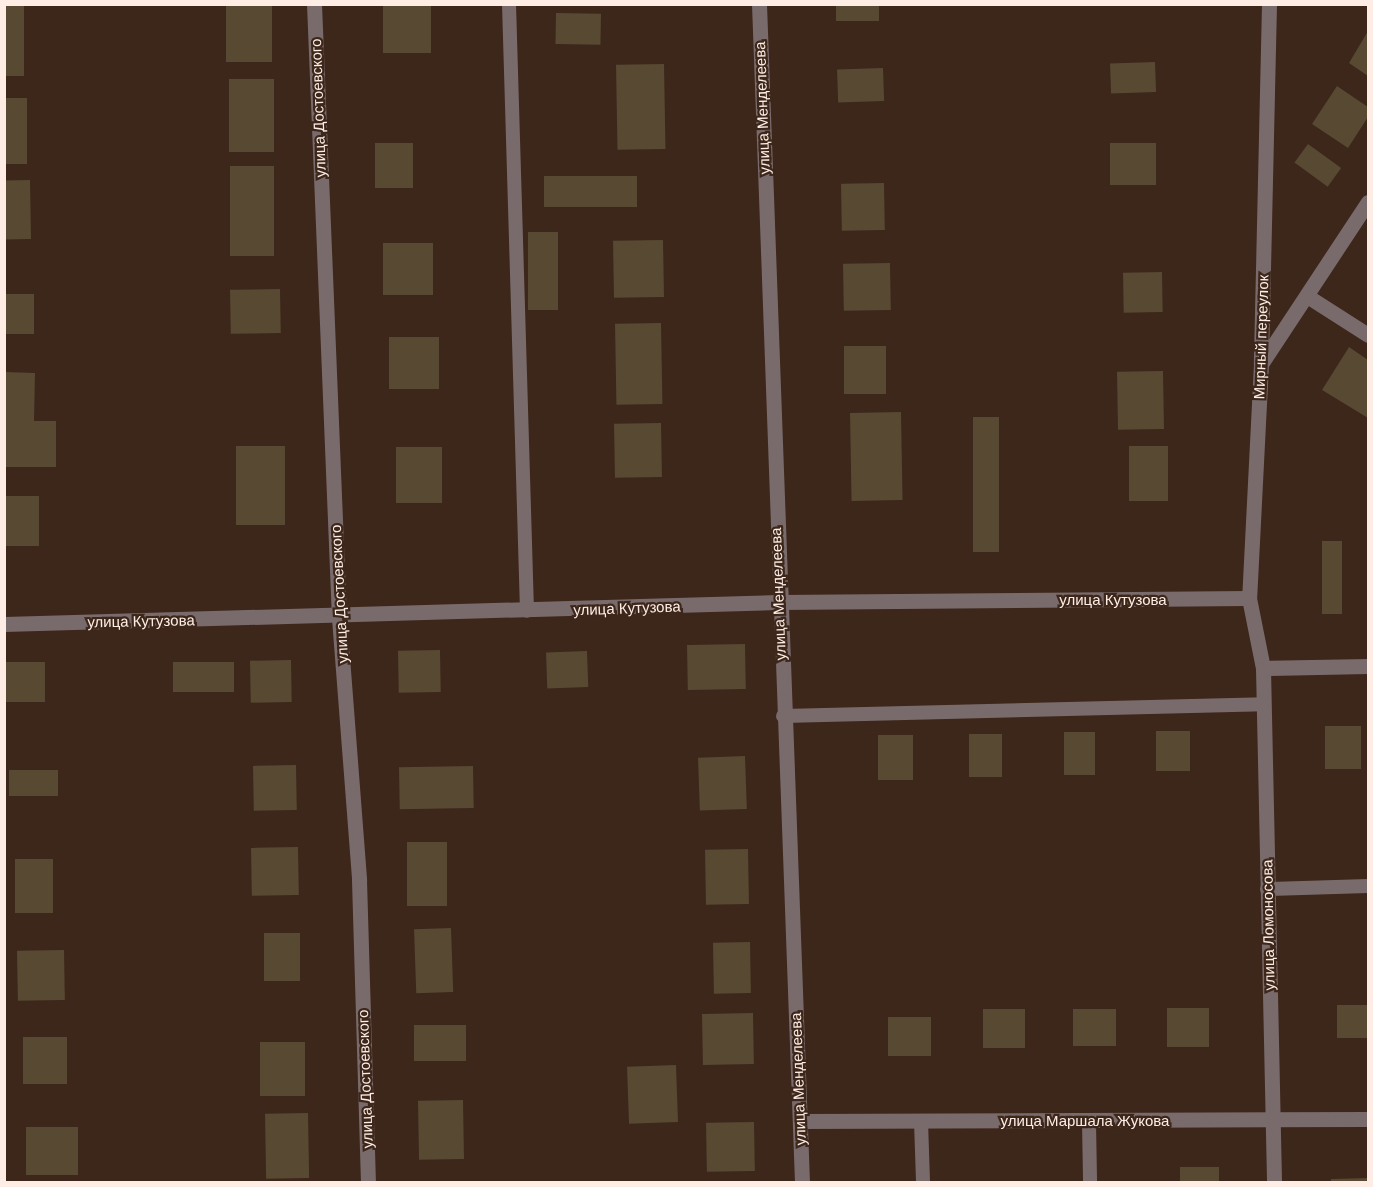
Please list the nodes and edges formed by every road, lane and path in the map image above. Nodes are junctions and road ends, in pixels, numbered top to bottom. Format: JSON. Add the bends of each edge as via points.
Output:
{"nodes":[{"id":1,"x":314,"y":4,"type":"edge"},
{"id":2,"x":509,"y":4,"type":"edge"},
{"id":3,"x":759,"y":4,"type":"edge"},
{"id":4,"x":1269,"y":4,"type":"edge"},
{"id":5,"x":1368,"y":202,"type":"edge"},
{"id":6,"x":1306,"y":296,"type":"junction"},
{"id":7,"x":1368,"y":335,"type":"edge"},
{"id":8,"x":1261,"y":364,"type":"junction"},
{"id":9,"x":1249,"y":598,"type":"junction"},
{"id":10,"x":778,"y":602,"type":"junction"},
{"id":11,"x":527,"y":611,"type":"junction"},
{"id":12,"x":339,"y":618,"type":"junction"},
{"id":13,"x":4,"y":624,"type":"edge"},
{"id":14,"x":1368,"y":666,"type":"edge"},
{"id":15,"x":1263,"y":668,"type":"junction"},
{"id":16,"x":1264,"y":704,"type":"junction"},
{"id":17,"x":783,"y":716,"type":"junction"},
{"id":18,"x":1368,"y":886,"type":"edge"},
{"id":19,"x":1267,"y":889,"type":"junction"},
{"id":20,"x":1368,"y":1119,"type":"edge"},
{"id":21,"x":800,"y":1121,"type":"junction"},
{"id":22,"x":921,"y":1121,"type":"junction"},
{"id":23,"x":1089,"y":1122,"type":"junction"},
{"id":24,"x":1272,"y":1122,"type":"junction"},
{"id":25,"x":368,"y":1182,"type":"edge"},
{"id":26,"x":802,"y":1182,"type":"edge"},
{"id":27,"x":923,"y":1182,"type":"edge"},
{"id":28,"x":1090,"y":1182,"type":"edge"},
{"id":29,"x":1274,"y":1182,"type":"edge"}],
"edges":[{"from":1,"to":12,"type":"street","name":"улица Достоевского"},
{"from":2,"to":11,"type":"lane"},
{"from":3,"to":10,"type":"street","name":"улица Менделеева"},
{"from":4,"to":8,"type":"street","name":"Мирный переулок"},
{"from":5,"to":6,"type":"street"},
{"from":6,"to":7,"type":"street"},
{"from":6,"to":8,"type":"street"},
{"from":8,"to":9,"type":"street","name":"Мирный переулок"},
{"from":9,"to":10,"type":"street","name":"улица Кутузова"},
{"from":9,"to":15,"type":"street","name":"Мирный переулок"},
{"from":10,"to":11,"type":"street","name":"улица Кутузова"},
{"from":10,"to":17,"type":"street","name":"улица Менделеева"},
{"from":11,"to":12,"type":"street","name":"улица Кутузова"},
{"from":12,"to":13,"type":"street","name":"улица Кутузова"},
{"from":12,"to":25,"type":"street","name":"улица Достоевского","via":[[360,880]]},
{"from":14,"to":15,"type":"street"},
{"from":15,"to":16,"type":"street","name":"улица Ломоносова"},
{"from":16,"to":17,"type":"lane"},
{"from":16,"to":19,"type":"street","name":"улица Ломоносова"},
{"from":17,"to":21,"type":"street","name":"улица Менделеева"},
{"from":18,"to":19,"type":"lane"},
{"from":19,"to":24,"type":"street","name":"улица Ломоносова"},
{"from":20,"to":24,"type":"street","name":"улица Маршала Жукова"},
{"from":21,"to":22,"type":"street","name":"улица Маршала Жукова"},
{"from":21,"to":26,"type":"street","name":"улица Менделеева"},
{"from":22,"to":23,"type":"street","name":"улица Маршала Жукова"},
{"from":22,"to":27,"type":"lane"},
{"from":23,"to":24,"type":"street","name":"улица Маршала Жукова"},
{"from":23,"to":28,"type":"lane"},
{"from":24,"to":29,"type":"street","name":"улица Ломоносова"}]}
